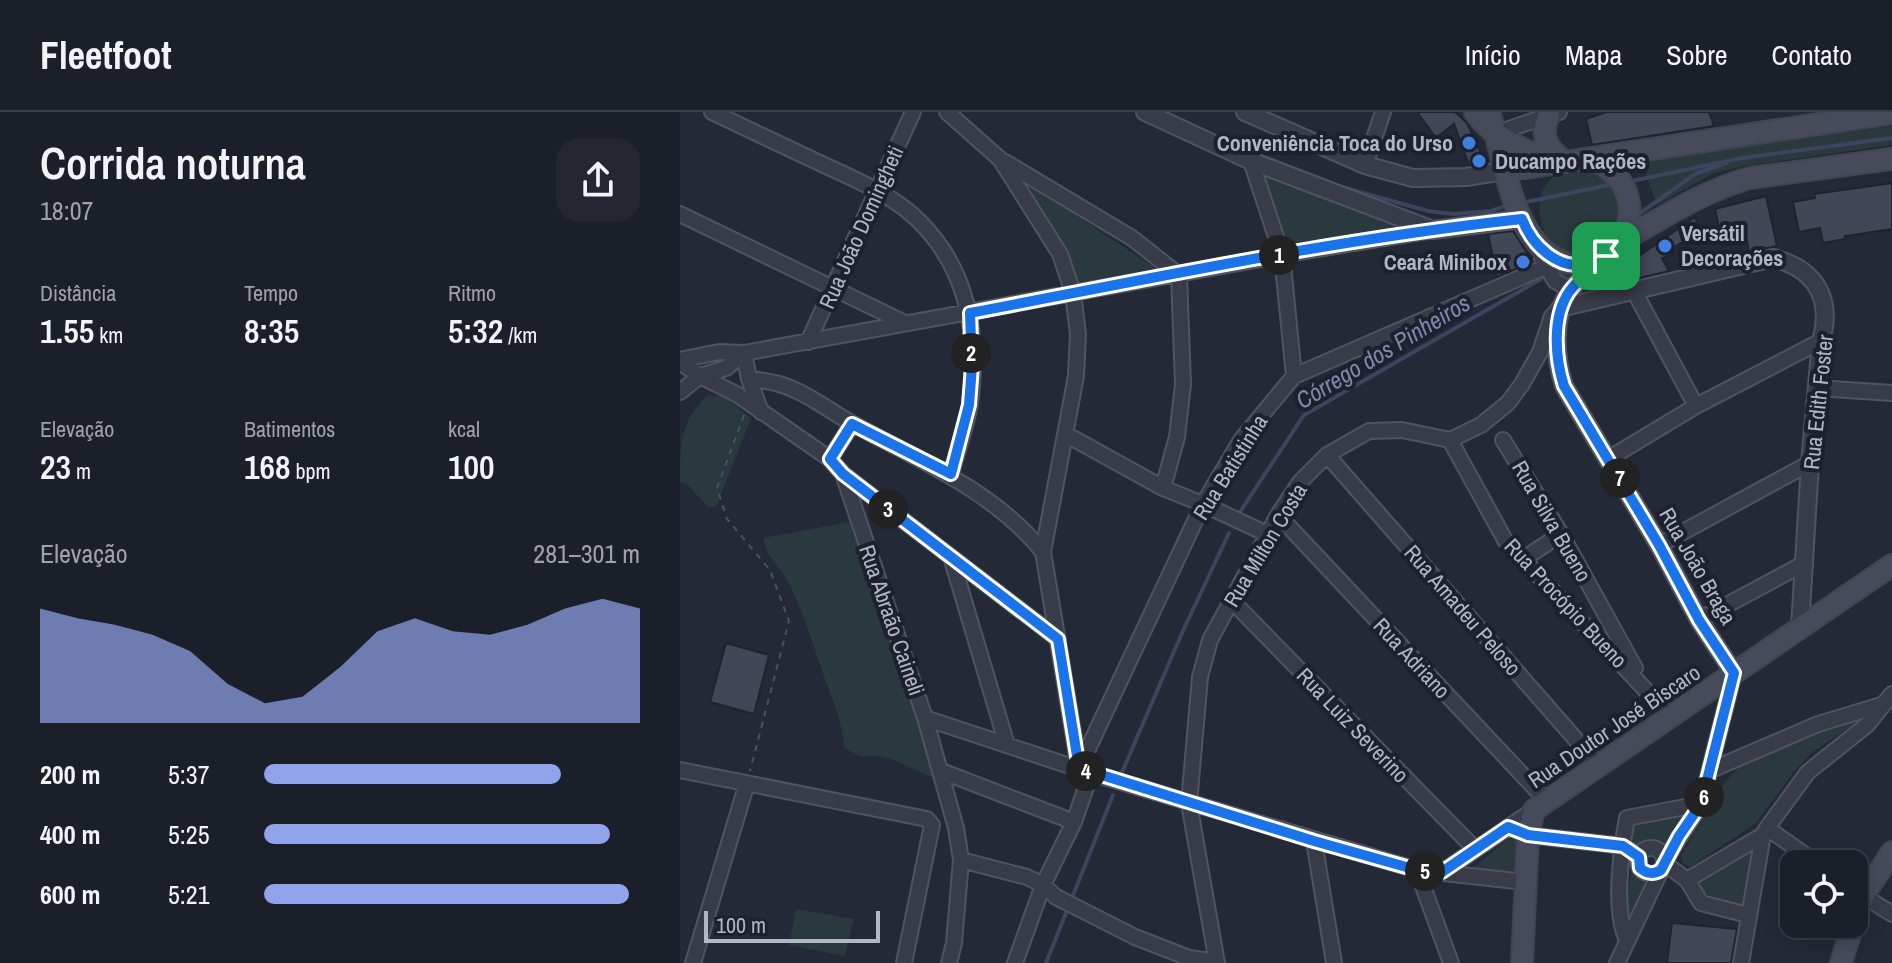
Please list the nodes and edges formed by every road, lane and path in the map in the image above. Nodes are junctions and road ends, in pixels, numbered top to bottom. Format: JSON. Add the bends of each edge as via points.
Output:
{"nodes":[{"id":1,"x":712,"y":112,"type":"edge"},
{"id":2,"x":913,"y":112,"type":"edge"},
{"id":3,"x":947,"y":112,"type":"edge"},
{"id":4,"x":1145,"y":112,"type":"edge"},
{"id":5,"x":1245,"y":112,"type":"edge"},
{"id":6,"x":1383,"y":112,"type":"edge"},
{"id":7,"x":1475,"y":112,"type":"edge"},
{"id":8,"x":1489,"y":112,"type":"edge"},
{"id":9,"x":1892,"y":113,"type":"edge"},
{"id":10,"x":1554,"y":114,"type":"edge"},
{"id":11,"x":1494,"y":134,"type":"junction"},
{"id":12,"x":1000,"y":159,"type":"junction"},
{"id":13,"x":1892,"y":159,"type":"edge"},
{"id":14,"x":1593,"y":160,"type":"junction"},
{"id":15,"x":1251,"y":161,"type":"junction"},
{"id":16,"x":1559,"y":163,"type":"junction"},
{"id":17,"x":1365,"y":165,"type":"junction"},
{"id":18,"x":1504,"y":171,"type":"junction"},
{"id":19,"x":877,"y":190,"type":"junction"},
{"id":20,"x":680,"y":214,"type":"edge"},
{"id":21,"x":1526,"y":224,"type":"junction"},
{"id":22,"x":1433,"y":230,"type":"junction"},
{"id":23,"x":1613,"y":249,"type":"junction"},
{"id":24,"x":1282,"y":255,"type":"junction"},
{"id":25,"x":1545,"y":267,"type":"junction"},
{"id":26,"x":1179,"y":275,"type":"junction"},
{"id":27,"x":834,"y":288,"type":"junction"},
{"id":28,"x":1634,"y":291,"type":"junction"},
{"id":29,"x":1073,"y":293,"type":"junction"},
{"id":30,"x":1575,"y":296,"type":"junction"},
{"id":31,"x":1560,"y":308,"type":"junction"},
{"id":32,"x":970,"y":313,"type":"junction"},
{"id":33,"x":905,"y":323,"type":"junction"},
{"id":34,"x":1821,"y":341,"type":"junction"},
{"id":35,"x":808,"y":342,"type":"junction"},
{"id":36,"x":744,"y":353,"type":"junction"},
{"id":37,"x":680,"y":361,"type":"edge"},
{"id":38,"x":700,"y":376,"type":"junction"},
{"id":39,"x":1294,"y":376,"type":"junction"},
{"id":40,"x":749,"y":379,"type":"junction"},
{"id":41,"x":1817,"y":388,"type":"junction"},
{"id":42,"x":680,"y":392,"type":"edge"},
{"id":43,"x":1892,"y":393,"type":"edge"},
{"id":44,"x":1696,"y":406,"type":"junction"},
{"id":45,"x":755,"y":408,"type":"junction"},
{"id":46,"x":852,"y":424,"type":"junction"},
{"id":47,"x":1067,"y":435,"type":"junction"},
{"id":48,"x":1450,"y":440,"type":"junction"},
{"id":49,"x":1503,"y":440,"type":"dead end"},
{"id":50,"x":1327,"y":455,"type":"junction"},
{"id":51,"x":830,"y":459,"type":"junction"},
{"id":52,"x":1608,"y":459,"type":"junction"},
{"id":53,"x":1810,"y":463,"type":"junction"},
{"id":54,"x":843,"y":474,"type":"junction"},
{"id":55,"x":951,"y":474,"type":"junction"},
{"id":56,"x":1163,"y":488,"type":"junction"},
{"id":57,"x":1203,"y":504,"type":"junction"},
{"id":58,"x":1278,"y":515,"type":"junction"},
{"id":59,"x":1267,"y":534,"type":"junction"},
{"id":60,"x":1561,"y":534,"type":"junction"},
{"id":61,"x":1659,"y":545,"type":"junction"},
{"id":62,"x":1043,"y":552,"type":"junction"},
{"id":63,"x":951,"y":557,"type":"junction"},
{"id":64,"x":1522,"y":560,"type":"junction"},
{"id":65,"x":1805,"y":563,"type":"junction"},
{"id":66,"x":1892,"y":565,"type":"edge"},
{"id":67,"x":1232,"y":601,"type":"junction"},
{"id":68,"x":1699,"y":620,"type":"junction"},
{"id":69,"x":1800,"y":627,"type":"junction"},
{"id":70,"x":1058,"y":639,"type":"junction"},
{"id":71,"x":1734,"y":673,"type":"junction"},
{"id":72,"x":1645,"y":687,"type":"junction"},
{"id":73,"x":1887,"y":700,"type":"edge"},
{"id":74,"x":1670,"y":716,"type":"junction"},
{"id":75,"x":925,"y":718,"type":"junction"},
{"id":76,"x":1007,"y":745,"type":"junction"},
{"id":77,"x":1599,"y":766,"type":"junction"},
{"id":78,"x":680,"y":770,"type":"edge"},
{"id":79,"x":1711,"y":770,"type":"junction"},
{"id":80,"x":941,"y":771,"type":"junction"},
{"id":81,"x":1085,"y":771,"type":"junction"},
{"id":82,"x":747,"y":783,"type":"junction"},
{"id":83,"x":1189,"y":803,"type":"junction"},
{"id":84,"x":1701,"y":804,"type":"junction"},
{"id":85,"x":1540,"y":805,"type":"junction"},
{"id":86,"x":1074,"y":822,"type":"junction"},
{"id":87,"x":1508,"y":827,"type":"junction"},
{"id":88,"x":1765,"y":831,"type":"junction"},
{"id":89,"x":1528,"y":835,"type":"junction"},
{"id":90,"x":1314,"y":841,"type":"junction"},
{"id":91,"x":1623,"y":846,"type":"junction"},
{"id":92,"x":1475,"y":849,"type":"junction"},
{"id":93,"x":1796,"y":850,"type":"edge"},
{"id":94,"x":1892,"y":852,"type":"edge"},
{"id":95,"x":961,"y":860,"type":"junction"},
{"id":96,"x":1663,"y":864,"type":"junction"},
{"id":97,"x":1417,"y":870,"type":"junction"},
{"id":98,"x":1442,"y":872,"type":"junction"},
{"id":99,"x":1687,"y":880,"type":"junction"},
{"id":100,"x":1868,"y":881,"type":"edge"},
{"id":101,"x":1525,"y":882,"type":"junction"},
{"id":102,"x":1048,"y":890,"type":"junction"},
{"id":103,"x":1868,"y":899,"type":"edge"},
{"id":104,"x":1892,"y":914,"type":"edge"},
{"id":105,"x":1748,"y":915,"type":"junction"},
{"id":106,"x":1848,"y":938,"type":"edge"},
{"id":107,"x":1627,"y":940,"type":"junction"},
{"id":108,"x":1217,"y":962,"type":"edge"},
{"id":109,"x":693,"y":963,"type":"edge"},
{"id":110,"x":904,"y":963,"type":"edge"},
{"id":111,"x":949,"y":963,"type":"edge"},
{"id":112,"x":1015,"y":963,"type":"edge"},
{"id":113,"x":1334,"y":963,"type":"edge"},
{"id":114,"x":1451,"y":963,"type":"edge"},
{"id":115,"x":1522,"y":963,"type":"edge"},
{"id":116,"x":1617,"y":963,"type":"edge"},
{"id":117,"x":1741,"y":963,"type":"edge"},
{"id":118,"x":1841,"y":963,"type":"edge"}],
"edges":[{"from":1,"to":19,"type":"street"},
{"from":2,"to":19,"type":"street","name":"Rua João Domingheti"},
{"from":3,"to":12,"type":"street"},
{"from":4,"to":15,"type":"street"},
{"from":5,"to":17,"type":"street"},
{"from":6,"to":17,"type":"street"},
{"from":7,"to":11,"type":"main road"},
{"from":8,"to":11,"type":"main road"},
{"from":9,"to":14,"type":"main road"},
{"from":10,"to":11,"type":"street"},
{"from":10,"to":16,"type":"main road","via":[[1544,128],[1545,141]]},
{"from":11,"to":16,"type":"main road"},
{"from":11,"to":18,"type":"main road"},
{"from":12,"to":26,"type":"street","via":[[1132,238]]},
{"from":12,"to":29,"type":"street","via":[[1060,254]]},
{"from":13,"to":23,"type":"main road","via":[[1730,183]]},
{"from":14,"to":16,"type":"main road"},
{"from":14,"to":23,"type":"main road","via":[[1613,172],[1626,191],[1629,223]]},
{"from":15,"to":22,"type":"street"},
{"from":15,"to":24,"type":"street"},
{"from":16,"to":18,"type":"main road"},
{"from":16,"to":21,"type":"main road","via":[[1531,181]]},
{"from":17,"to":18,"type":"street","via":[[1428,179]]},
{"from":18,"to":21,"type":"main road"},
{"from":19,"to":27,"type":"street","name":"Rua João Domingheti"},
{"from":19,"to":32,"type":"street","via":[[920,222],[941,249]]},
{"from":20,"to":27,"type":"street"},
{"from":21,"to":22,"type":"street"},
{"from":21,"to":23,"type":"main road","via":[[1549,256],[1568,264],[1588,264]]},
{"from":21,"to":25,"type":"street"},
{"from":22,"to":24,"type":"street"},
{"from":23,"to":30,"type":"street"},
{"from":24,"to":26,"type":"street"},
{"from":24,"to":39,"type":"street"},
{"from":25,"to":30,"type":"street"},
{"from":25,"to":39,"type":"street","name":"Rua Batistinha"},
{"from":26,"to":29,"type":"street"},
{"from":26,"to":56,"type":"street","via":[[1183,384],[1177,437]]},
{"from":27,"to":33,"type":"street"},
{"from":27,"to":35,"type":"street","name":"Rua João Domingheti"},
{"from":28,"to":30,"type":"street","name":"Rua Edith Foster"},
{"from":28,"to":34,"type":"street","name":"Rua Edith Foster","via":[[1773,258],[1805,273],[1826,307]]},
{"from":28,"to":44,"type":"street"},
{"from":29,"to":32,"type":"street"},
{"from":29,"to":47,"type":"street","via":[[1077,362]]},
{"from":30,"to":31,"type":"street","name":"Rua Edith Foster"},
{"from":31,"to":48,"type":"street","via":[[1508,403],[1481,425]]},
{"from":31,"to":52,"type":"street","name":"Rua João Braga","via":[[1560,375]]},
{"from":32,"to":33,"type":"street"},
{"from":32,"to":55,"type":"street","via":[[969,405]]},
{"from":33,"to":35,"type":"street"},
{"from":34,"to":41,"type":"street","name":"Rua Edith Foster"},
{"from":34,"to":44,"type":"street"},
{"from":35,"to":36,"type":"street"},
{"from":36,"to":37,"type":"street","via":[[719,352]]},
{"from":36,"to":38,"type":"street","via":[[726,368]]},
{"from":36,"to":40,"type":"street"},
{"from":37,"to":38,"type":"street","name":"Rua Abraão Caineli"},
{"from":38,"to":42,"type":"street"},
{"from":38,"to":45,"type":"street","name":"Rua Abraão Caineli"},
{"from":39,"to":57,"type":"street","name":"Rua Batistinha","via":[[1241,440]]},
{"from":40,"to":45,"type":"street"},
{"from":40,"to":46,"type":"street","via":[[806,395]]},
{"from":41,"to":43,"type":"street"},
{"from":41,"to":53,"type":"street","name":"Rua Edith Foster"},
{"from":44,"to":52,"type":"street"},
{"from":45,"to":51,"type":"street","name":"Rua Abraão Caineli"},
{"from":45,"to":82,"type":"path","via":[[717,488],[727,519],[770,570],[789,621]]},
{"from":46,"to":51,"type":"street"},
{"from":46,"to":55,"type":"street"},
{"from":47,"to":56,"type":"street"},
{"from":47,"to":62,"type":"street"},
{"from":48,"to":50,"type":"street","name":"Rua Milton Costa","via":[[1402,430],[1369,431]]},
{"from":48,"to":64,"type":"street","name":"Rua Procópio Bueno","via":[[1505,540]]},
{"from":49,"to":60,"type":"street","name":"Rua Silva Bueno"},
{"from":50,"to":58,"type":"street","name":"Rua Milton Costa"},
{"from":50,"to":77,"type":"street","name":"Rua Amadeu Peloso"},
{"from":51,"to":54,"type":"street","name":"Rua Abraão Caineli"},
{"from":52,"to":61,"type":"street","name":"Rua João Braga"},
{"from":53,"to":61,"type":"street"},
{"from":53,"to":65,"type":"street","name":"Rua Edith Foster"},
{"from":54,"to":63,"type":"street"},
{"from":54,"to":75,"type":"street","name":"Rua Abraão Caineli"},
{"from":55,"to":62,"type":"street","via":[[1029,533]]},
{"from":56,"to":57,"type":"street"},
{"from":57,"to":59,"type":"street"},
{"from":57,"to":81,"type":"street","name":"Rua Batistinha"},
{"from":58,"to":59,"type":"street","name":"Rua Milton Costa"},
{"from":58,"to":85,"type":"street","name":"Rua Adriano"},
{"from":59,"to":67,"type":"street","name":"Rua Milton Costa"},
{"from":60,"to":64,"type":"street"},
{"from":60,"to":72,"type":"street","name":"Rua Silva Bueno"},
{"from":61,"to":68,"type":"street","name":"Rua João Braga"},
{"from":62,"to":70,"type":"street"},
{"from":63,"to":70,"type":"street"},
{"from":63,"to":76,"type":"street"},
{"from":64,"to":72,"type":"street","name":"Rua Procópio Bueno"},
{"from":65,"to":68,"type":"street"},
{"from":65,"to":69,"type":"street","name":"Rua Edith Foster"},
{"from":66,"to":69,"type":"main road","name":"Rua Doutor José Biscaro"},
{"from":67,"to":83,"type":"street","name":"Rua Milton Costa","via":[[1210,640],[1200,677]]},
{"from":67,"to":92,"type":"street","name":"Rua Luiz Severino"},
{"from":68,"to":71,"type":"street","name":"Rua João Braga"},
{"from":69,"to":71,"type":"main road","name":"Rua Doutor José Biscaro"},
{"from":70,"to":81,"type":"street"},
{"from":71,"to":74,"type":"main road","name":"Rua Doutor José Biscaro"},
{"from":71,"to":79,"type":"street"},
{"from":72,"to":74,"type":"street","name":"Rua Procópio Bueno"},
{"from":73,"to":79,"type":"street"},
{"from":73,"to":88,"type":"street","via":[[1867,725],[1808,772]]},
{"from":74,"to":77,"type":"main road","name":"Rua Doutor José Biscaro"},
{"from":75,"to":76,"type":"street"},
{"from":75,"to":80,"type":"street","name":"Rua Abraão Caineli"},
{"from":76,"to":81,"type":"street"},
{"from":77,"to":85,"type":"main road","name":"Rua Doutor José Biscaro"},
{"from":78,"to":82,"type":"street"},
{"from":79,"to":84,"type":"street"},
{"from":80,"to":86,"type":"street"},
{"from":80,"to":95,"type":"street","name":"Rua Abraão Caineli"},
{"from":81,"to":83,"type":"street"},
{"from":81,"to":86,"type":"street","name":"Rua Batistinha"},
{"from":82,"to":109,"type":"street"},
{"from":82,"to":110,"type":"street","via":[[924,816],[932,825]]},
{"from":83,"to":90,"type":"street"},
{"from":83,"to":108,"type":"street","name":"Rua Milton Costa"},
{"from":84,"to":91,"type":"street","via":[[1630,816]]},
{"from":84,"to":96,"type":"street"},
{"from":85,"to":87,"type":"street","name":"Rua Doutor José Biscaro"},
{"from":85,"to":89,"type":"main road"},
{"from":86,"to":102,"type":"street","name":"Rua Batistinha"},
{"from":87,"to":89,"type":"street"},
{"from":87,"to":92,"type":"street","name":"Rua Doutor José Biscaro"},
{"from":88,"to":93,"type":"street"},
{"from":88,"to":99,"type":"street"},
{"from":88,"to":105,"type":"street"},
{"from":89,"to":91,"type":"street"},
{"from":89,"to":101,"type":"main road"},
{"from":90,"to":97,"type":"street"},
{"from":90,"to":113,"type":"street"},
{"from":91,"to":96,"type":"street","via":[[1639,857],[1658,850]]},
{"from":91,"to":107,"type":"street","via":[[1620,921]]},
{"from":92,"to":98,"type":"street","name":"Rua Doutor José Biscaro"},
{"from":94,"to":100,"type":"main road"},
{"from":95,"to":102,"type":"street","via":[[1004,870]]},
{"from":95,"to":111,"type":"street","name":"Rua Abraão Caineli"},
{"from":96,"to":99,"type":"street"},
{"from":96,"to":107,"type":"street"},
{"from":97,"to":98,"type":"street"},
{"from":97,"to":114,"type":"street"},
{"from":98,"to":101,"type":"street"},
{"from":99,"to":105,"type":"street","via":[[1701,903]]},
{"from":101,"to":115,"type":"main road"},
{"from":102,"to":108,"type":"street","via":[[1135,937],[1189,958]]},
{"from":102,"to":112,"type":"street","name":"Rua Batistinha"},
{"from":103,"to":104,"type":"street"},
{"from":105,"to":117,"type":"street"},
{"from":106,"to":118,"type":"main road"},
{"from":107,"to":116,"type":"street"}]}
